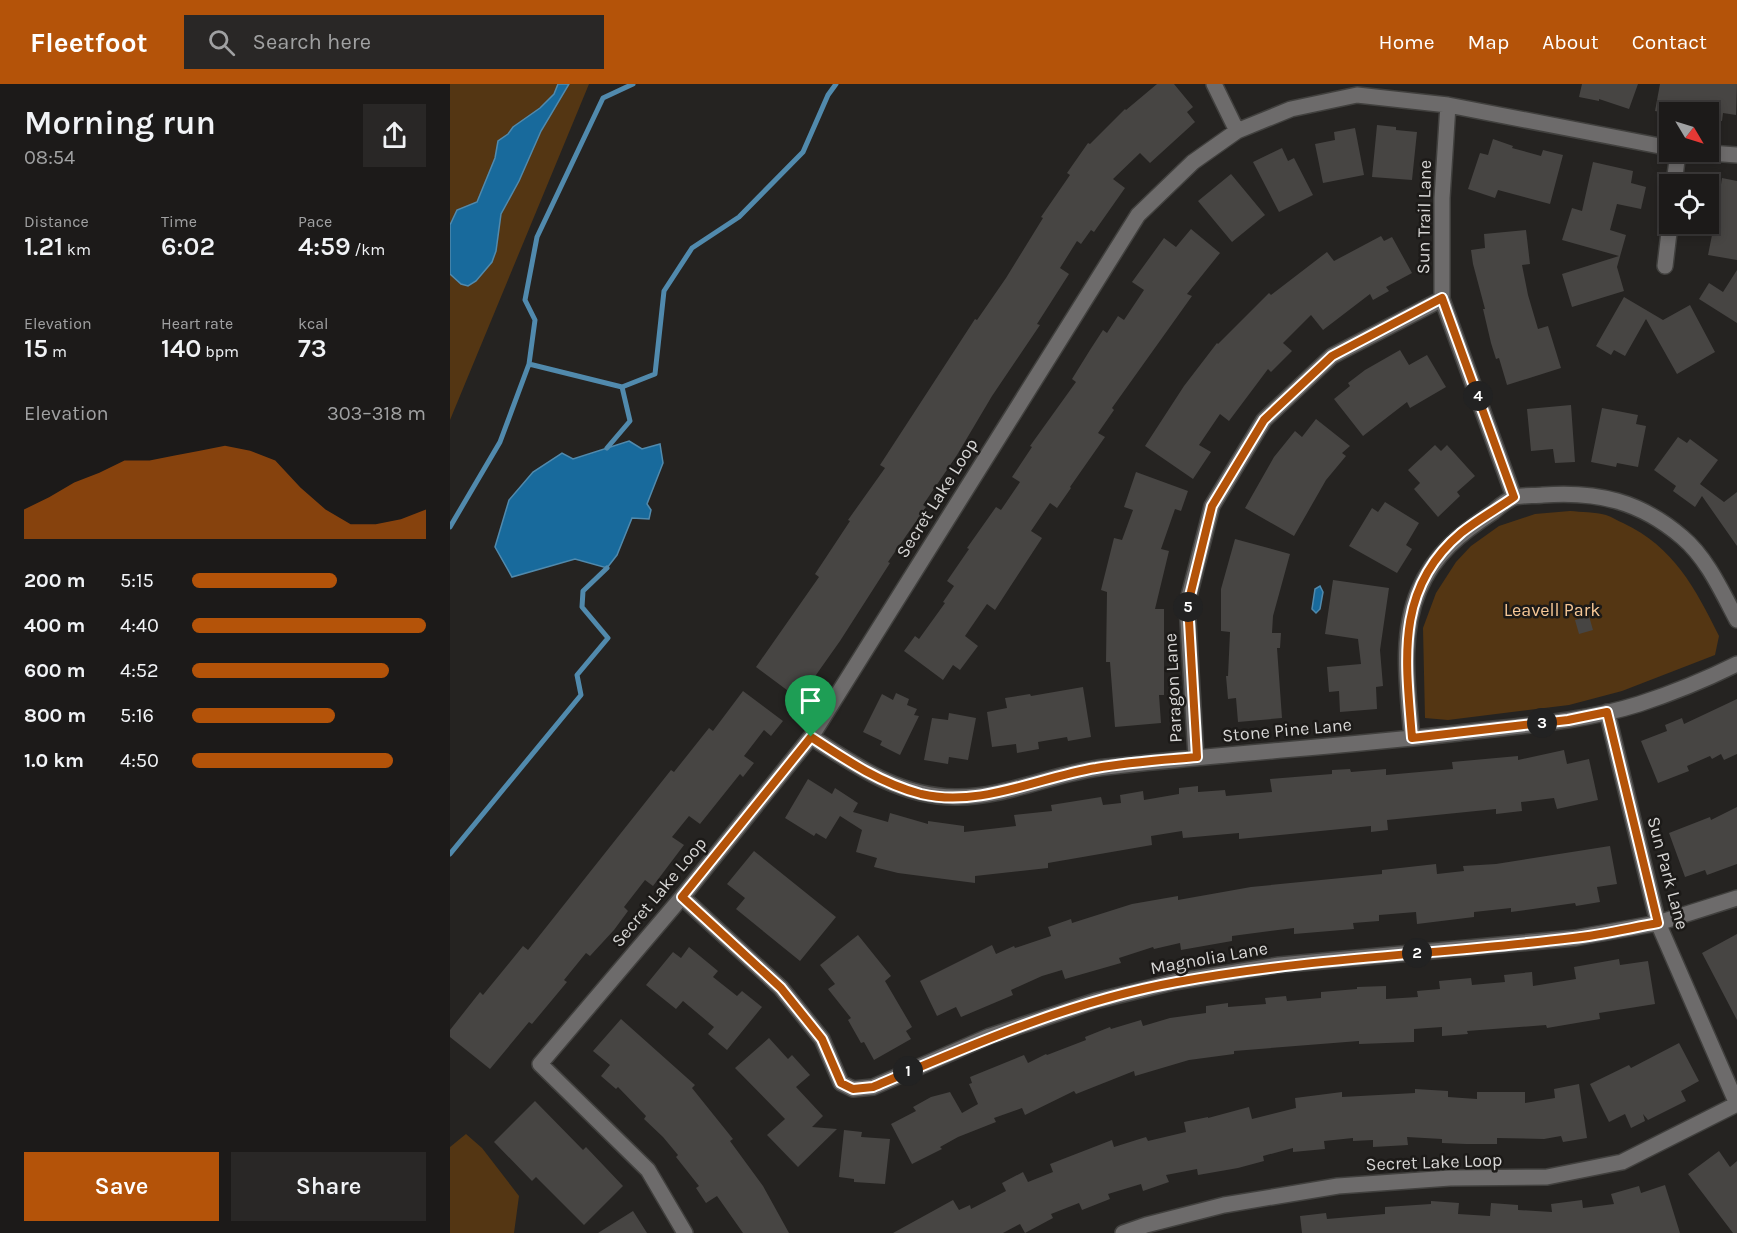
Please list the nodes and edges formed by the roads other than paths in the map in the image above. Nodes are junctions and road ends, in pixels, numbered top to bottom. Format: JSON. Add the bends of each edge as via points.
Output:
{"nodes":[{"id":1,"x":1214,"y":84,"type":"edge"},
{"id":2,"x":1448,"y":105,"type":"junction"},
{"id":3,"x":1237,"y":131,"type":"junction"},
{"id":4,"x":1659,"y":146,"type":"edge"},
{"id":5,"x":1719,"y":153,"type":"edge"},
{"id":6,"x":1737,"y":154,"type":"edge"},
{"id":7,"x":1669,"y":234,"type":"edge"},
{"id":8,"x":1665,"y":266,"type":"dead end"},
{"id":9,"x":1442,"y":298,"type":"junction"},
{"id":10,"x":1514,"y":497,"type":"junction"},
{"id":11,"x":1737,"y":620,"type":"edge"},
{"id":12,"x":1737,"y":664,"type":"edge"},
{"id":13,"x":1607,"y":712,"type":"junction"},
{"id":14,"x":811,"y":737,"type":"junction"},
{"id":15,"x":1412,"y":738,"type":"junction"},
{"id":16,"x":1197,"y":757,"type":"junction"},
{"id":17,"x":682,"y":897,"type":"junction"},
{"id":18,"x":1737,"y":898,"type":"edge"},
{"id":19,"x":1658,"y":923,"type":"junction"},
{"id":20,"x":1737,"y":1104,"type":"edge"},
{"id":21,"x":685,"y":1233,"type":"edge"},
{"id":22,"x":1123,"y":1233,"type":"edge"}],
"edges":[{"from":1,"to":3,"type":"street"},
{"from":2,"to":3,"type":"street","name":"Secret Lake Loop","via":[[1357,95],[1291,109]]},
{"from":2,"to":4,"type":"street","name":"Secret Lake Loop"},
{"from":2,"to":9,"type":"street","name":"Sun Trail Lane","via":[[1442,198]]},
{"from":3,"to":14,"type":"street","name":"Secret Lake Loop","via":[[1193,162],[1138,214]]},
{"from":5,"to":6,"type":"street"},
{"from":7,"to":8,"type":"street"},
{"from":9,"to":10,"type":"street","name":"Sun Trail Lane"},
{"from":9,"to":16,"type":"street","name":"Paragon Lane","via":[[1332,356],[1264,420],[1212,506],[1188,604]]},
{"from":10,"to":11,"type":"street","via":[[1569,493],[1600,496],[1632,505],[1660,520],[1684,538],[1701,558]]},
{"from":10,"to":15,"type":"street","via":[[1461,533],[1436,558],[1419,590],[1410,618],[1406,657]]},
{"from":12,"to":13,"type":"street","name":"Stone Pine Lane","via":[[1681,689]]},
{"from":13,"to":15,"type":"street","name":"Stone Pine Lane"},
{"from":13,"to":19,"type":"street","name":"Sun Park Lane"},
{"from":14,"to":16,"type":"street","name":"Stone Pine Lane","via":[[863,771],[892,784],[922,794],[957,798],[999,792],[1095,768]]},
{"from":14,"to":17,"type":"street","name":"Secret Lake Loop"},
{"from":15,"to":16,"type":"street","name":"Stone Pine Lane"},
{"from":17,"to":19,"type":"street","name":"Magnolia Lane","via":[[781,988],[822,1039],[841,1083],[853,1089],[873,1087],[990,1036],[1095,1001],[1174,982],[1279,965],[1575,938]]},
{"from":17,"to":21,"type":"street","name":"Secret Lake Loop","via":[[540,1064],[648,1170]]},
{"from":18,"to":19,"type":"street","name":"Magnolia Lane"},
{"from":19,"to":20,"type":"street","name":"Sun Park Lane"},
{"from":20,"to":22,"type":"street","name":"Secret Lake Loop","via":[[1623,1162],[1547,1177],[1450,1178],[1338,1186],[1224,1205]]}]}
